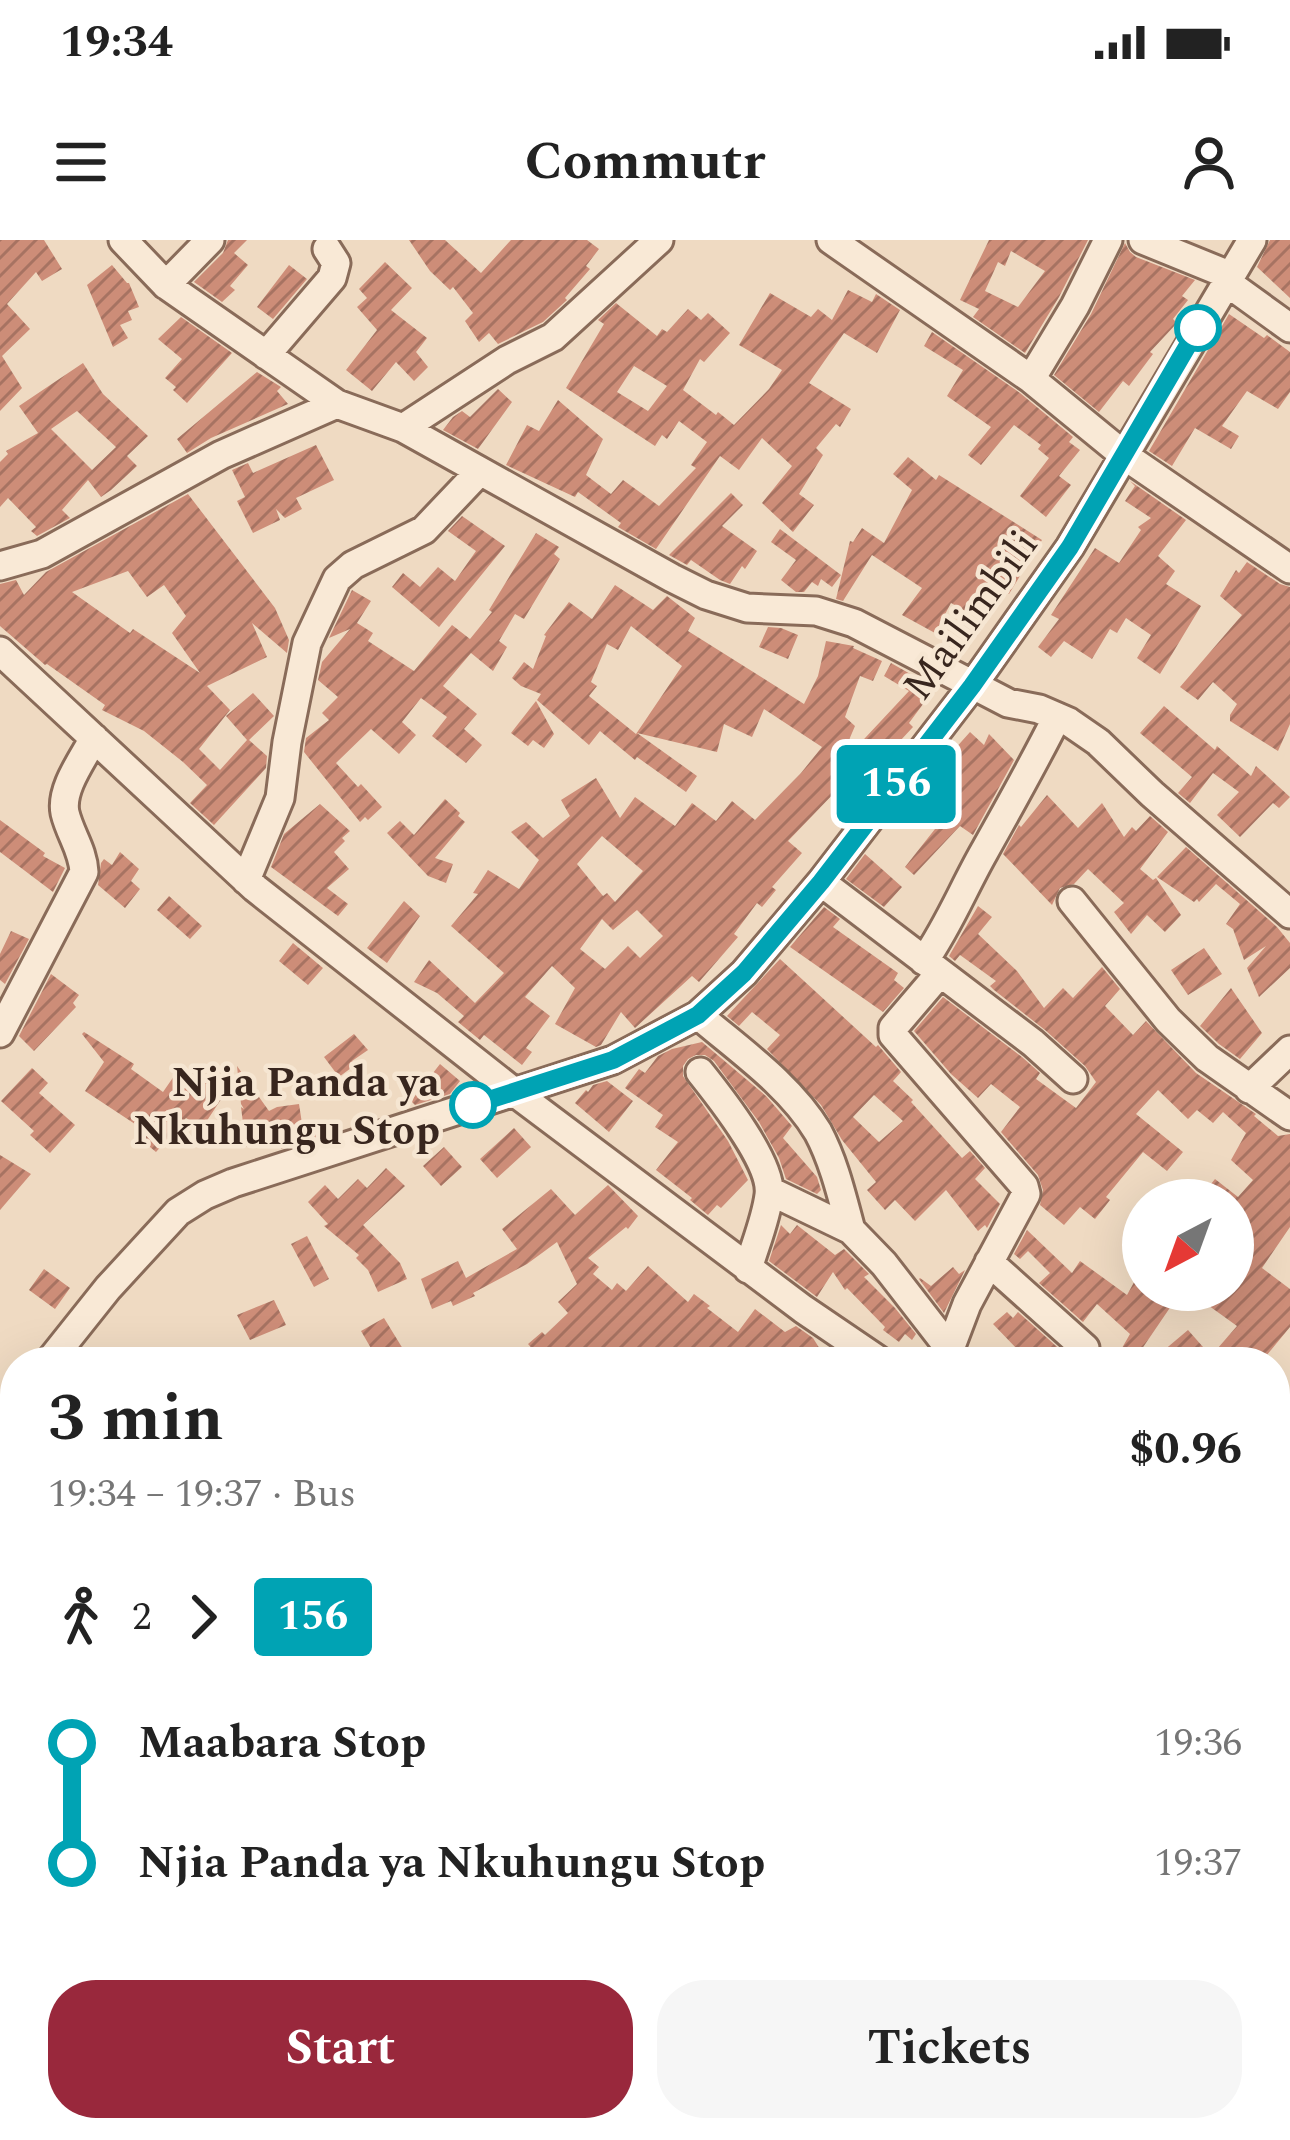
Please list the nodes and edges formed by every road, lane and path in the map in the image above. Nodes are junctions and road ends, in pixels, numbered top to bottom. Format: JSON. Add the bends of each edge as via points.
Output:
{"nodes":[{"id":1,"x":123,"y":240,"type":"edge"},
{"id":2,"x":210,"y":240,"type":"edge"},
{"id":3,"x":658,"y":240,"type":"edge"},
{"id":4,"x":830,"y":240,"type":"edge"},
{"id":5,"x":1108,"y":240,"type":"edge"},
{"id":6,"x":1143,"y":240,"type":"edge"},
{"id":7,"x":1252,"y":240,"type":"edge"},
{"id":8,"x":327,"y":249,"type":"dead end"},
{"id":9,"x":1227,"y":278,"type":"junction"},
{"id":10,"x":166,"y":285,"type":"junction"},
{"id":11,"x":1290,"y":328,"type":"edge"},
{"id":12,"x":266,"y":355,"type":"junction"},
{"id":13,"x":1030,"y":379,"type":"junction"},
{"id":14,"x":337,"y":404,"type":"junction"},
{"id":15,"x":403,"y":428,"type":"junction"},
{"id":16,"x":1125,"y":456,"type":"junction"},
{"id":17,"x":480,"y":471,"type":"junction"},
{"id":18,"x":0,"y":566,"type":"edge"},
{"id":19,"x":1290,"y":568,"type":"edge"},
{"id":20,"x":0,"y":651,"type":"edge"},
{"id":21,"x":972,"y":686,"type":"junction"},
{"id":22,"x":1057,"y":717,"type":"junction"},
{"id":23,"x":94,"y":738,"type":"junction"},
{"id":24,"x":246,"y":880,"type":"junction"},
{"id":25,"x":821,"y":882,"type":"junction"},
{"id":26,"x":1072,"y":901,"type":"dead end"},
{"id":27,"x":1290,"y":914,"type":"edge"},
{"id":28,"x":932,"y":967,"type":"junction"},
{"id":29,"x":698,"y":1015,"type":"junction"},
{"id":30,"x":0,"y":1033,"type":"edge"},
{"id":31,"x":1290,"y":1050,"type":"edge"},
{"id":32,"x":700,"y":1072,"type":"dead end"},
{"id":33,"x":1073,"y":1079,"type":"dead end"},
{"id":34,"x":1250,"y":1089,"type":"junction"},
{"id":35,"x":513,"y":1091,"type":"junction"},
{"id":36,"x":1290,"y":1116,"type":"edge"},
{"id":37,"x":770,"y":1191,"type":"junction"},
{"id":38,"x":851,"y":1230,"type":"junction"},
{"id":39,"x":989,"y":1262,"type":"junction"},
{"id":40,"x":748,"y":1269,"type":"junction"},
{"id":41,"x":61,"y":1347,"type":"edge"},
{"id":42,"x":860,"y":1347,"type":"edge"},
{"id":43,"x":941,"y":1347,"type":"edge"},
{"id":44,"x":950,"y":1347,"type":"edge"},
{"id":45,"x":1084,"y":1347,"type":"edge"}],
"edges":[{"from":1,"to":10,"type":"street"},
{"from":2,"to":10,"type":"street"},
{"from":3,"to":15,"type":"street","via":[[553,337]]},
{"from":4,"to":13,"type":"street"},
{"from":5,"to":13,"type":"street"},
{"from":6,"to":9,"type":"street"},
{"from":7,"to":9,"type":"street","name":"Mailimbili"},
{"from":8,"to":12,"type":"street","via":[[336,263],[332,278]]},
{"from":9,"to":11,"type":"street"},
{"from":9,"to":16,"type":"street","name":"Mailimbili"},
{"from":10,"to":12,"type":"street"},
{"from":12,"to":14,"type":"street"},
{"from":13,"to":16,"type":"street"},
{"from":14,"to":15,"type":"street"},
{"from":14,"to":18,"type":"street","via":[[221,455],[42,554]]},
{"from":15,"to":17,"type":"street"},
{"from":16,"to":19,"type":"street"},
{"from":16,"to":21,"type":"street","name":"Mailimbili"},
{"from":17,"to":21,"type":"street","via":[[706,595],[854,623]]},
{"from":17,"to":24,"type":"street","via":[[424,530],[337,579],[307,643],[280,798]]},
{"from":20,"to":23,"type":"street"},
{"from":21,"to":22,"type":"street"},
{"from":21,"to":25,"type":"street","name":"Mailimbili"},
{"from":22,"to":27,"type":"street","via":[[1098,742]]},
{"from":22,"to":28,"type":"street"},
{"from":23,"to":24,"type":"street"},
{"from":23,"to":30,"type":"street","via":[[64,800],[84,872]]},
{"from":24,"to":35,"type":"street"},
{"from":25,"to":28,"type":"street"},
{"from":25,"to":29,"type":"street","name":"Mailimbili"},
{"from":26,"to":34,"type":"street","via":[[1168,1020]]},
{"from":28,"to":33,"type":"street"},
{"from":28,"to":39,"type":"street","via":[[892,1035],[1024,1186],[1023,1203]]},
{"from":29,"to":35,"type":"street","name":"Mailimbili","via":[[613,1060]]},
{"from":29,"to":38,"type":"street","via":[[788,1094],[817,1131]]},
{"from":31,"to":34,"type":"street"},
{"from":32,"to":37,"type":"street","via":[[764,1166]]},
{"from":34,"to":36,"type":"street"},
{"from":35,"to":40,"type":"street"},
{"from":35,"to":41,"type":"street","name":"Mailimbili","via":[[205,1195],[178,1212]]},
{"from":37,"to":38,"type":"street"},
{"from":37,"to":40,"type":"street"},
{"from":38,"to":43,"type":"street"},
{"from":39,"to":44,"type":"street"},
{"from":39,"to":45,"type":"street"},
{"from":40,"to":42,"type":"street"}]}
